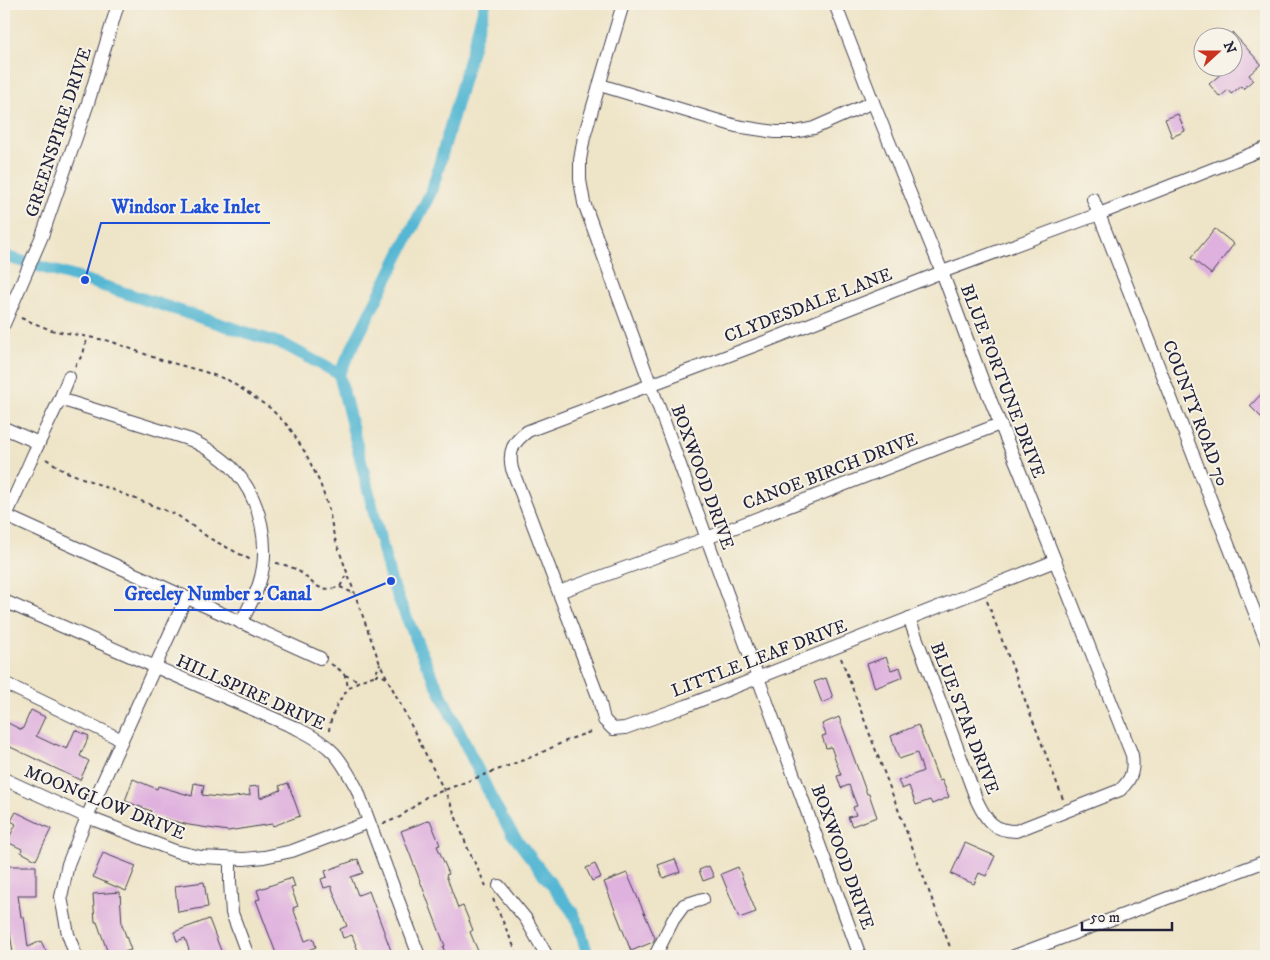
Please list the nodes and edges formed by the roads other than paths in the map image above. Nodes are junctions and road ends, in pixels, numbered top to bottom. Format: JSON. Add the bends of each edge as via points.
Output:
{"nodes":[{"id":1,"x":118,"y":4,"type":"edge"},
{"id":2,"x":623,"y":4,"type":"edge"},
{"id":3,"x":835,"y":4,"type":"edge"},
{"id":4,"x":600,"y":85,"type":"junction"},
{"id":5,"x":873,"y":102,"type":"junction"},
{"id":6,"x":1266,"y":148,"type":"edge"},
{"id":7,"x":1093,"y":199,"type":"dead end"},
{"id":8,"x":1099,"y":214,"type":"junction"},
{"id":9,"x":942,"y":272,"type":"junction"},
{"id":10,"x":6,"y":318,"type":"edge"},
{"id":11,"x":69,"y":377,"type":"road end"},
{"id":12,"x":650,"y":384,"type":"junction"},
{"id":13,"x":60,"y":399,"type":"junction"},
{"id":14,"x":1000,"y":424,"type":"junction"},
{"id":15,"x":4,"y":428,"type":"edge"},
{"id":16,"x":39,"y":443,"type":"junction"},
{"id":17,"x":5,"y":516,"type":"edge"},
{"id":18,"x":707,"y":538,"type":"junction"},
{"id":19,"x":1055,"y":561,"type":"junction"},
{"id":20,"x":559,"y":592,"type":"junction"},
{"id":21,"x":186,"y":598,"type":"junction"},
{"id":22,"x":4,"y":601,"type":"edge"},
{"id":23,"x":909,"y":618,"type":"junction"},
{"id":24,"x":241,"y":623,"type":"junction"},
{"id":25,"x":1266,"y":641,"type":"edge"},
{"id":26,"x":320,"y":658,"type":"road end"},
{"id":27,"x":154,"y":668,"type":"junction"},
{"id":28,"x":759,"y":677,"type":"junction"},
{"id":29,"x":4,"y":683,"type":"edge"},
{"id":30,"x":122,"y":740,"type":"junction"},
{"id":31,"x":4,"y":779,"type":"edge"},
{"id":32,"x":86,"y":817,"type":"junction"},
{"id":33,"x":368,"y":822,"type":"junction"},
{"id":34,"x":994,"y":826,"type":"joint"},
{"id":35,"x":230,"y":858,"type":"junction"},
{"id":36,"x":1266,"y":861,"type":"edge"},
{"id":37,"x":499,"y":886,"type":"dead end"},
{"id":38,"x":703,"y":898,"type":"dead end"},
{"id":39,"x":76,"y":956,"type":"edge"},
{"id":40,"x":248,"y":956,"type":"edge"},
{"id":41,"x":419,"y":956,"type":"edge"},
{"id":42,"x":547,"y":956,"type":"edge"},
{"id":43,"x":656,"y":956,"type":"edge"},
{"id":44,"x":860,"y":956,"type":"edge"},
{"id":45,"x":1014,"y":956,"type":"edge"}],
"edges":[{"from":1,"to":10,"type":"street","name":"GREENSPIRE DRIVE","via":[[42,236]]},
{"from":2,"to":4,"type":"street","name":"BOXWOOD DRIVE"},
{"from":3,"to":5,"type":"street","name":"BLUE FORTUNE DRIVE"},
{"from":4,"to":5,"type":"street","via":[[736,126],[775,132],[814,128]]},
{"from":4,"to":12,"type":"street","name":"BOXWOOD DRIVE","via":[[584,137],[580,180],[584,203]]},
{"from":5,"to":9,"type":"street","name":"BLUE FORTUNE DRIVE"},
{"from":6,"to":8,"type":"street","name":"CLYDESDALE LANE"},
{"from":7,"to":8,"type":"street","name":"COUNTY ROAD 70"},
{"from":8,"to":9,"type":"street","name":"CLYDESDALE LANE"},
{"from":8,"to":25,"type":"street","name":"COUNTY ROAD 70"},
{"from":9,"to":12,"type":"street","name":"CLYDESDALE LANE"},
{"from":9,"to":14,"type":"street","name":"BLUE FORTUNE DRIVE"},
{"from":11,"to":13,"type":"street"},
{"from":12,"to":18,"type":"street","name":"BOXWOOD DRIVE"},
{"from":12,"to":20,"type":"street","name":"CLYDESDALE LANE","via":[[528,431],[517,440],[512,450],[512,469]]},
{"from":13,"to":16,"type":"street"},
{"from":13,"to":24,"type":"street","via":[[191,440],[235,470],[255,504],[262,534],[259,583]]},
{"from":14,"to":18,"type":"street","name":"CANOE BIRCH DRIVE"},
{"from":14,"to":19,"type":"street","name":"BLUE FORTUNE DRIVE"},
{"from":15,"to":16,"type":"street"},
{"from":16,"to":17,"type":"street"},
{"from":17,"to":21,"type":"street"},
{"from":18,"to":20,"type":"street","name":"CANOE BIRCH DRIVE"},
{"from":18,"to":28,"type":"street","name":"BOXWOOD DRIVE"},
{"from":19,"to":23,"type":"street","name":"LITTLE LEAF DRIVE"},
{"from":19,"to":34,"type":"street","name":"BLUE FORTUNE DRIVE","via":[[1132,754],[1133,772],[1129,782],[1120,790],[1016,831],[1004,831]]},
{"from":20,"to":28,"type":"street","name":"LITTLE LEAF DRIVE","via":[[604,720],[613,729],[625,728]]},
{"from":21,"to":24,"type":"street"},
{"from":21,"to":27,"type":"street"},
{"from":22,"to":27,"type":"street","name":"HILLSPIRE DRIVE"},
{"from":23,"to":28,"type":"street","name":"LITTLE LEAF DRIVE"},
{"from":23,"to":34,"type":"street","name":"BLUE STAR DRIVE","via":[[983,816]]},
{"from":24,"to":26,"type":"street"},
{"from":27,"to":30,"type":"street"},
{"from":27,"to":33,"type":"street","name":"HILLSPIRE DRIVE","via":[[318,739],[346,768]]},
{"from":28,"to":44,"type":"street","name":"BOXWOOD DRIVE"},
{"from":29,"to":30,"type":"street"},
{"from":30,"to":32,"type":"street"},
{"from":31,"to":32,"type":"street","name":"MOONGLOW DRIVE"},
{"from":32,"to":35,"type":"street","name":"MOONGLOW DRIVE","via":[[174,851],[201,857]]},
{"from":32,"to":39,"type":"street","via":[[68,864],[61,897],[63,916]]},
{"from":33,"to":35,"type":"street","name":"MOONGLOW DRIVE","via":[[292,851],[264,857]]},
{"from":33,"to":41,"type":"street","name":"HILLSPIRE DRIVE"},
{"from":35,"to":40,"type":"street","via":[[232,913]]},
{"from":36,"to":45,"type":"street"},
{"from":37,"to":42,"type":"street","via":[[526,919]]},
{"from":38,"to":43,"type":"street","via":[[684,905]]}]}
